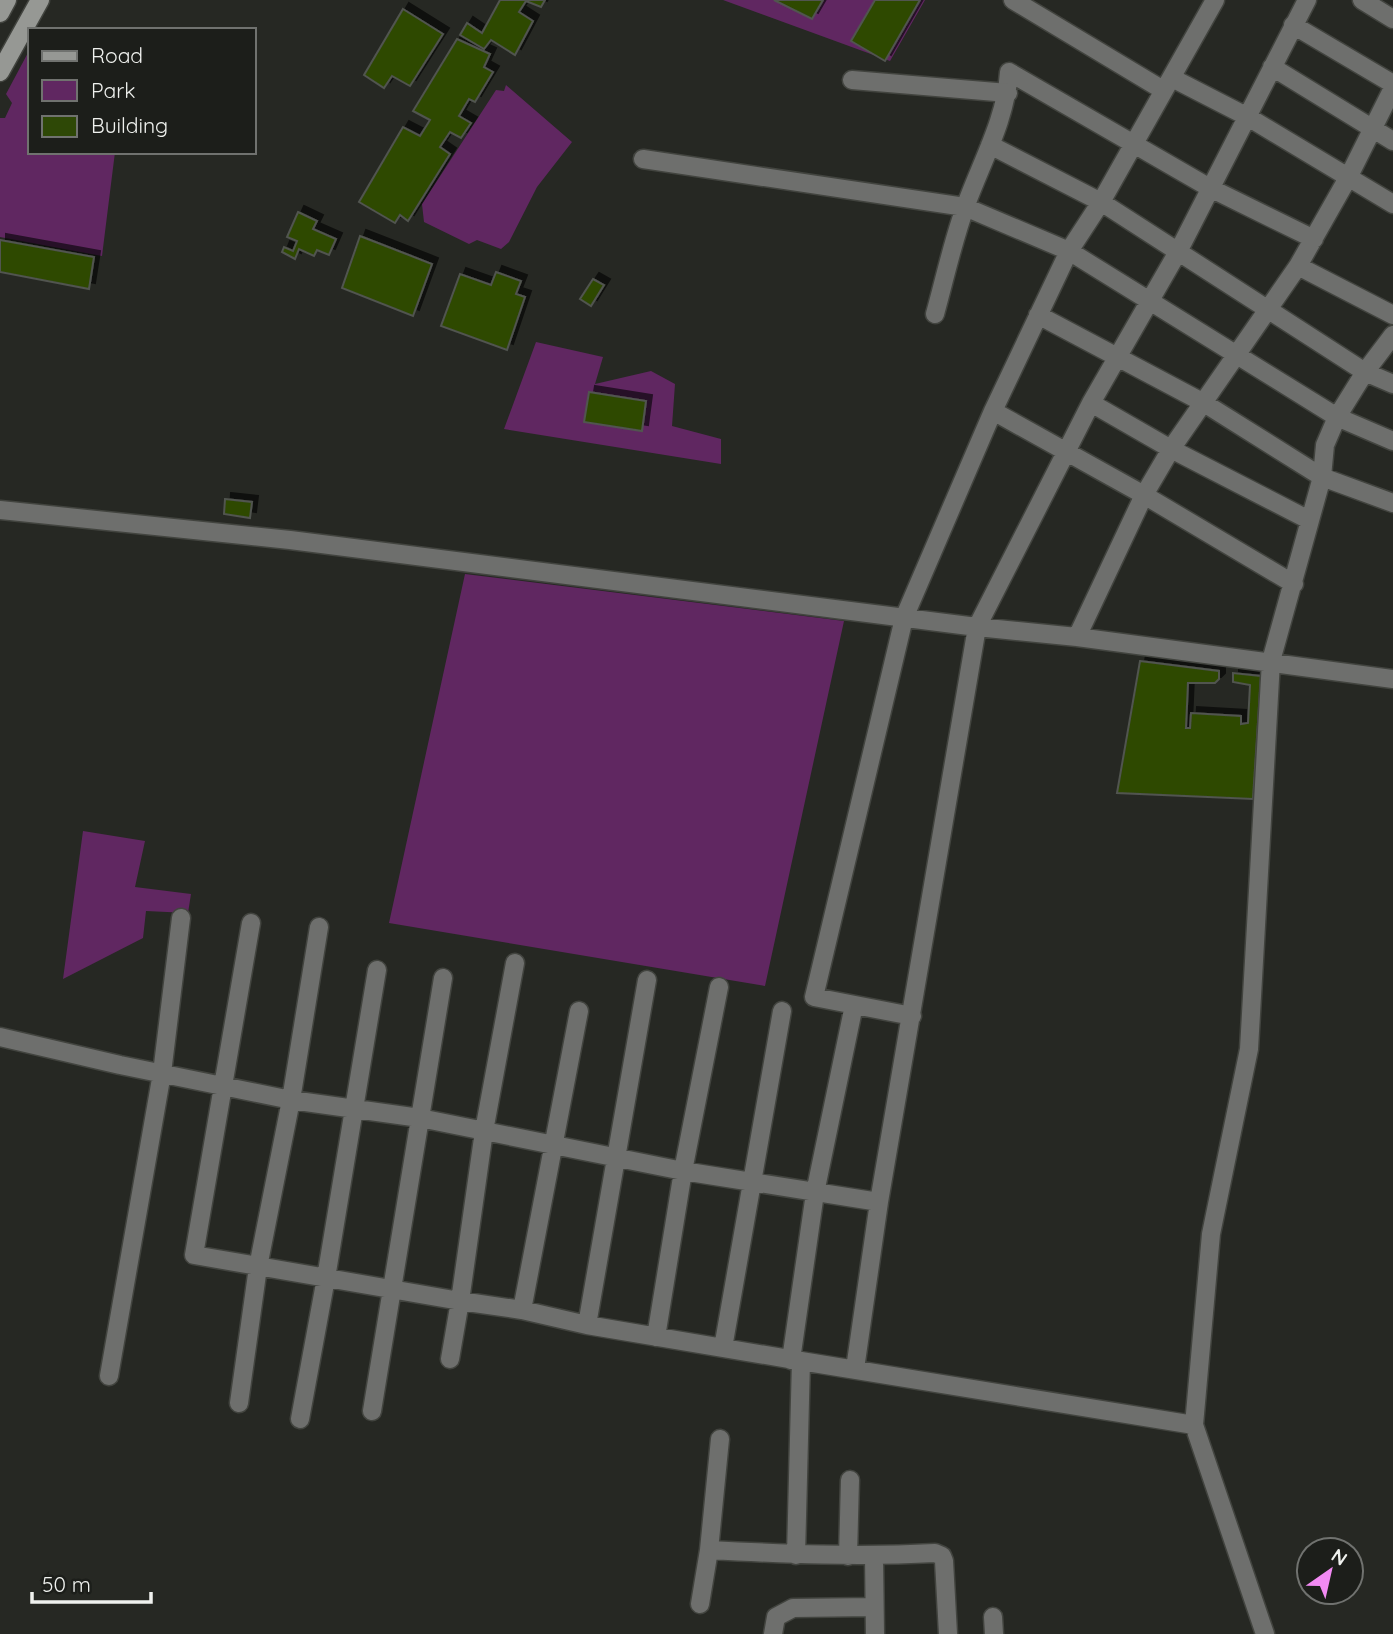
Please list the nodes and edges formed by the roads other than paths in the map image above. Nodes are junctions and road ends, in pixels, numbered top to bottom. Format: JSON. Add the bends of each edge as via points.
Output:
{"nodes":[{"id":1,"x":7,"y":0,"type":"edge"},
{"id":2,"x":40,"y":0,"type":"edge"},
{"id":3,"x":1013,"y":0,"type":"edge"},
{"id":4,"x":1215,"y":0,"type":"edge"},
{"id":5,"x":1307,"y":0,"type":"edge"},
{"id":6,"x":1362,"y":0,"type":"edge"},
{"id":7,"x":0,"y":13,"type":"edge"},
{"id":8,"x":1393,"y":19,"type":"edge"},
{"id":9,"x":1293,"y":25,"type":"junction"},
{"id":10,"x":1272,"y":67,"type":"junction"},
{"id":11,"x":0,"y":72,"type":"edge"},
{"id":12,"x":852,"y":80,"type":"dead end"},
{"id":13,"x":1167,"y":84,"type":"junction"},
{"id":14,"x":1393,"y":86,"type":"edge"},
{"id":15,"x":1008,"y":93,"type":"junction"},
{"id":16,"x":1248,"y":117,"type":"junction"},
{"id":17,"x":1372,"y":129,"type":"junction"},
{"id":18,"x":1393,"y":141,"type":"edge"},
{"id":19,"x":990,"y":145,"type":"junction"},
{"id":20,"x":1133,"y":145,"type":"junction"},
{"id":21,"x":643,"y":159,"type":"dead end"},
{"id":22,"x":1349,"y":176,"type":"junction"},
{"id":23,"x":1210,"y":188,"type":"junction"},
{"id":24,"x":1101,"y":202,"type":"junction"},
{"id":25,"x":1393,"y":204,"type":"edge"},
{"id":26,"x":965,"y":207,"type":"junction"},
{"id":27,"x":1314,"y":239,"type":"junction"},
{"id":28,"x":1179,"y":250,"type":"junction"},
{"id":29,"x":1069,"y":251,"type":"junction"},
{"id":30,"x":1298,"y":266,"type":"junction"},
{"id":31,"x":1151,"y":301,"type":"junction"},
{"id":32,"x":1267,"y":308,"type":"junction"},
{"id":33,"x":935,"y":314,"type":"dead end"},
{"id":34,"x":1393,"y":315,"type":"edge"},
{"id":35,"x":1038,"y":316,"type":"junction"},
{"id":36,"x":1393,"y":335,"type":"edge"},
{"id":37,"x":1237,"y":353,"type":"junction"},
{"id":38,"x":1118,"y":357,"type":"junction"},
{"id":39,"x":1365,"y":372,"type":"junction"},
{"id":40,"x":1393,"y":384,"type":"edge"},
{"id":41,"x":1091,"y":403,"type":"junction"},
{"id":42,"x":1204,"y":403,"type":"junction"},
{"id":43,"x":993,"y":411,"type":"junction"},
{"id":44,"x":1337,"y":417,"type":"junction"},
{"id":45,"x":1393,"y":441,"type":"edge"},
{"id":46,"x":1171,"y":449,"type":"junction"},
{"id":47,"x":1068,"y":453,"type":"junction"},
{"id":48,"x":1322,"y":477,"type":"junction"},
{"id":49,"x":1144,"y":495,"type":"junction"},
{"id":50,"x":1393,"y":503,"type":"edge"},
{"id":51,"x":0,"y":510,"type":"edge"},
{"id":52,"x":1309,"y":520,"type":"junction"},
{"id":53,"x":1294,"y":584,"type":"junction"},
{"id":54,"x":904,"y":618,"type":"junction"},
{"id":55,"x":977,"y":627,"type":"junction"},
{"id":56,"x":1077,"y":637,"type":"junction"},
{"id":57,"x":1271,"y":661,"type":"junction"},
{"id":58,"x":1393,"y":679,"type":"edge"},
{"id":59,"x":181,"y":918,"type":"dead end"},
{"id":60,"x":251,"y":923,"type":"dead end"},
{"id":61,"x":319,"y":927,"type":"dead end"},
{"id":62,"x":515,"y":963,"type":"dead end"},
{"id":63,"x":377,"y":970,"type":"dead end"},
{"id":64,"x":443,"y":978,"type":"dead end"},
{"id":65,"x":647,"y":981,"type":"dead end"},
{"id":66,"x":719,"y":987,"type":"dead end"},
{"id":67,"x":854,"y":1006,"type":"junction"},
{"id":68,"x":579,"y":1011,"type":"dead end"},
{"id":69,"x":782,"y":1011,"type":"dead end"},
{"id":70,"x":912,"y":1016,"type":"junction"},
{"id":71,"x":0,"y":1037,"type":"edge"},
{"id":72,"x":162,"y":1073,"type":"junction"},
{"id":73,"x":224,"y":1086,"type":"junction"},
{"id":74,"x":290,"y":1100,"type":"junction"},
{"id":75,"x":355,"y":1109,"type":"junction"},
{"id":76,"x":420,"y":1118,"type":"junction"},
{"id":77,"x":484,"y":1130,"type":"junction"},
{"id":78,"x":554,"y":1146,"type":"junction"},
{"id":79,"x":616,"y":1157,"type":"junction"},
{"id":80,"x":683,"y":1171,"type":"junction"},
{"id":81,"x":752,"y":1181,"type":"junction"},
{"id":82,"x":814,"y":1193,"type":"junction"},
{"id":83,"x":879,"y":1202,"type":"junction"},
{"id":84,"x":258,"y":1267,"type":"junction"},
{"id":85,"x":326,"y":1278,"type":"junction"},
{"id":86,"x":391,"y":1288,"type":"junction"},
{"id":87,"x":460,"y":1301,"type":"junction"},
{"id":88,"x":522,"y":1310,"type":"junction"},
{"id":89,"x":587,"y":1325,"type":"junction"},
{"id":90,"x":656,"y":1337,"type":"junction"},
{"id":91,"x":723,"y":1348,"type":"junction"},
{"id":92,"x":450,"y":1359,"type":"dead end"},
{"id":93,"x":796,"y":1360,"type":"junction"},
{"id":94,"x":855,"y":1369,"type":"junction"},
{"id":95,"x":109,"y":1376,"type":"dead end"},
{"id":96,"x":239,"y":1403,"type":"dead end"},
{"id":97,"x":372,"y":1411,"type":"dead end"},
{"id":98,"x":300,"y":1419,"type":"dead end"},
{"id":99,"x":1195,"y":1425,"type":"junction"},
{"id":100,"x":720,"y":1438,"type":"dead end"},
{"id":101,"x":850,"y":1480,"type":"dead end"},
{"id":102,"x":709,"y":1550,"type":"junction"},
{"id":103,"x":796,"y":1555,"type":"junction"},
{"id":104,"x":848,"y":1556,"type":"junction"},
{"id":105,"x":874,"y":1557,"type":"junction"},
{"id":106,"x":700,"y":1604,"type":"dead end"},
{"id":107,"x":873,"y":1607,"type":"junction"},
{"id":108,"x":773,"y":1634,"type":"edge"},
{"id":109,"x":875,"y":1634,"type":"edge"},
{"id":110,"x":948,"y":1634,"type":"edge"},
{"id":111,"x":1265,"y":1634,"type":"edge"}],
"edges":[{"from":1,"to":7,"type":"street"},
{"from":2,"to":11,"type":"street"},
{"from":3,"to":13,"type":"street"},
{"from":4,"to":13,"type":"street"},
{"from":5,"to":9,"type":"street"},
{"from":6,"to":8,"type":"street"},
{"from":9,"to":10,"type":"street"},
{"from":9,"to":14,"type":"street"},
{"from":10,"to":16,"type":"street"},
{"from":10,"to":17,"type":"street"},
{"from":12,"to":15,"type":"street"},
{"from":13,"to":16,"type":"street"},
{"from":13,"to":20,"type":"street"},
{"from":14,"to":17,"type":"street"},
{"from":15,"to":19,"type":"street"},
{"from":15,"to":20,"type":"street","via":[[1009,72]]},
{"from":16,"to":22,"type":"street"},
{"from":16,"to":23,"type":"street"},
{"from":17,"to":18,"type":"street"},
{"from":17,"to":22,"type":"street"},
{"from":19,"to":24,"type":"street"},
{"from":19,"to":26,"type":"street"},
{"from":20,"to":23,"type":"street"},
{"from":20,"to":24,"type":"street"},
{"from":21,"to":26,"type":"street"},
{"from":22,"to":25,"type":"street"},
{"from":22,"to":27,"type":"street"},
{"from":23,"to":27,"type":"street"},
{"from":23,"to":28,"type":"street"},
{"from":24,"to":28,"type":"street"},
{"from":24,"to":29,"type":"street"},
{"from":26,"to":29,"type":"street"},
{"from":26,"to":33,"type":"street"},
{"from":27,"to":30,"type":"street"},
{"from":28,"to":31,"type":"street"},
{"from":28,"to":32,"type":"street"},
{"from":29,"to":31,"type":"street"},
{"from":29,"to":35,"type":"street"},
{"from":30,"to":32,"type":"street"},
{"from":30,"to":34,"type":"street"},
{"from":31,"to":37,"type":"street"},
{"from":31,"to":38,"type":"street"},
{"from":32,"to":37,"type":"street"},
{"from":32,"to":39,"type":"street"},
{"from":35,"to":38,"type":"street"},
{"from":35,"to":43,"type":"street"},
{"from":36,"to":39,"type":"street"},
{"from":37,"to":42,"type":"street"},
{"from":37,"to":44,"type":"street"},
{"from":38,"to":41,"type":"street"},
{"from":38,"to":42,"type":"street"},
{"from":39,"to":40,"type":"street"},
{"from":39,"to":44,"type":"street"},
{"from":41,"to":46,"type":"street"},
{"from":41,"to":47,"type":"street"},
{"from":42,"to":46,"type":"street"},
{"from":42,"to":48,"type":"street"},
{"from":43,"to":47,"type":"street"},
{"from":43,"to":54,"type":"street"},
{"from":44,"to":45,"type":"street"},
{"from":44,"to":48,"type":"street","via":[[1325,445]]},
{"from":46,"to":49,"type":"street"},
{"from":46,"to":52,"type":"street"},
{"from":47,"to":49,"type":"street"},
{"from":47,"to":55,"type":"street"},
{"from":48,"to":50,"type":"street"},
{"from":48,"to":52,"type":"street"},
{"from":49,"to":53,"type":"street"},
{"from":49,"to":56,"type":"street"},
{"from":51,"to":54,"type":"street","via":[[290,540]]},
{"from":52,"to":53,"type":"street"},
{"from":53,"to":57,"type":"street"},
{"from":54,"to":55,"type":"street"},
{"from":54,"to":67,"type":"street","via":[[814,997]]},
{"from":55,"to":56,"type":"street"},
{"from":55,"to":70,"type":"street"},
{"from":56,"to":57,"type":"street"},
{"from":57,"to":58,"type":"street"},
{"from":57,"to":99,"type":"street","via":[[1249,1049],[1211,1234]]},
{"from":59,"to":72,"type":"street"},
{"from":60,"to":73,"type":"street"},
{"from":61,"to":74,"type":"street"},
{"from":62,"to":77,"type":"street"},
{"from":63,"to":75,"type":"street"},
{"from":64,"to":76,"type":"street"},
{"from":65,"to":79,"type":"street"},
{"from":66,"to":80,"type":"street"},
{"from":67,"to":70,"type":"street"},
{"from":67,"to":82,"type":"street"},
{"from":68,"to":78,"type":"street"},
{"from":69,"to":81,"type":"street"},
{"from":70,"to":83,"type":"street"},
{"from":71,"to":72,"type":"street"},
{"from":72,"to":73,"type":"street"},
{"from":72,"to":95,"type":"street"},
{"from":73,"to":74,"type":"street"},
{"from":73,"to":84,"type":"street","via":[[194,1255]]},
{"from":74,"to":75,"type":"street"},
{"from":74,"to":84,"type":"street"},
{"from":75,"to":76,"type":"street"},
{"from":75,"to":85,"type":"street"},
{"from":76,"to":77,"type":"street"},
{"from":76,"to":86,"type":"street"},
{"from":77,"to":78,"type":"street"},
{"from":77,"to":87,"type":"street"},
{"from":78,"to":79,"type":"street"},
{"from":78,"to":88,"type":"street"},
{"from":79,"to":80,"type":"street"},
{"from":79,"to":89,"type":"street"},
{"from":80,"to":81,"type":"street"},
{"from":80,"to":90,"type":"street"},
{"from":81,"to":82,"type":"street"},
{"from":81,"to":91,"type":"street"},
{"from":82,"to":83,"type":"street"},
{"from":82,"to":93,"type":"street"},
{"from":83,"to":94,"type":"street"},
{"from":84,"to":85,"type":"street"},
{"from":84,"to":96,"type":"street"},
{"from":85,"to":86,"type":"street"},
{"from":85,"to":98,"type":"street"},
{"from":86,"to":87,"type":"street"},
{"from":86,"to":97,"type":"street"},
{"from":87,"to":88,"type":"street"},
{"from":87,"to":92,"type":"street"},
{"from":88,"to":89,"type":"street"},
{"from":89,"to":90,"type":"street"},
{"from":90,"to":91,"type":"street"},
{"from":91,"to":93,"type":"street"},
{"from":93,"to":94,"type":"street"},
{"from":93,"to":103,"type":"street"},
{"from":94,"to":99,"type":"street"},
{"from":99,"to":111,"type":"street"},
{"from":100,"to":102,"type":"street"},
{"from":101,"to":104,"type":"street"},
{"from":102,"to":103,"type":"street"},
{"from":102,"to":106,"type":"street"},
{"from":103,"to":104,"type":"street"},
{"from":104,"to":105,"type":"street"},
{"from":105,"to":107,"type":"street"},
{"from":105,"to":110,"type":"street","via":[[942,1556]]},
{"from":107,"to":108,"type":"street","via":[[793,1608],[776,1617]]},
{"from":107,"to":109,"type":"street"}]}
